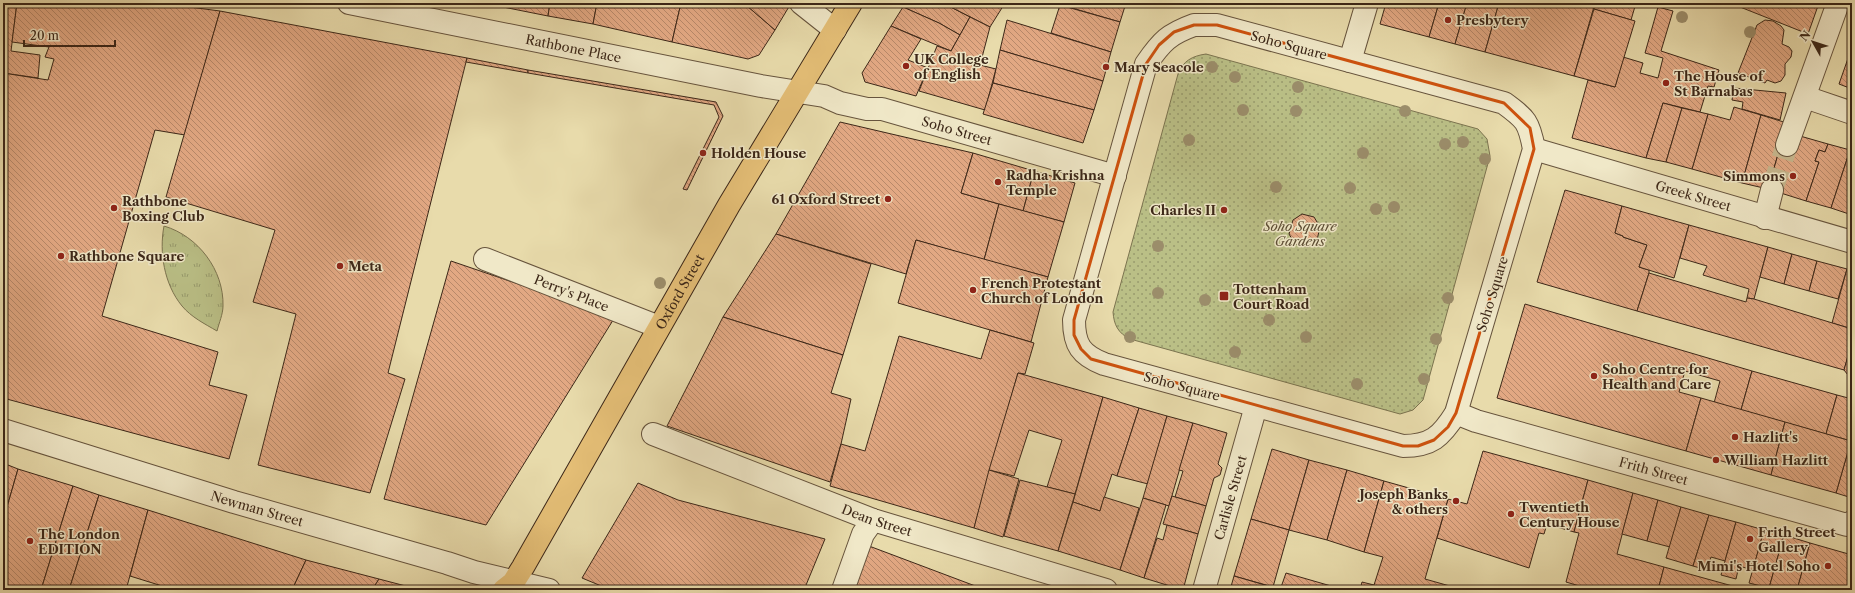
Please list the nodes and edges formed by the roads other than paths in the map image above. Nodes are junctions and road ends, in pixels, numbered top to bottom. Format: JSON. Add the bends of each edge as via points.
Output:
{"nodes":[{"id":1,"x":349,"y":3,"type":"edge"},
{"id":2,"x":801,"y":3,"type":"edge"},
{"id":3,"x":851,"y":3,"type":"edge"},
{"id":4,"x":1367,"y":3,"type":"edge"},
{"id":5,"x":1838,"y":3,"type":"edge"},
{"id":6,"x":835,"y":30,"type":"junction"},
{"id":7,"x":1350,"y":62,"type":"junction"},
{"id":8,"x":797,"y":90,"type":"junction"},
{"id":9,"x":1805,"y":97,"type":"junction"},
{"id":10,"x":1852,"y":112,"type":"edge"},
{"id":11,"x":1787,"y":145,"type":"tunnel mouth"},
{"id":12,"x":1534,"y":149,"type":"junction"},
{"id":13,"x":1115,"y":176,"type":"junction"},
{"id":14,"x":1772,"y":190,"type":"tunnel mouth"},
{"id":15,"x":1765,"y":218,"type":"junction"},
{"id":16,"x":1852,"y":242,"type":"edge"},
{"id":17,"x":485,"y":259,"type":"dead end"},
{"id":18,"x":659,"y":327,"type":"junction"},
{"id":19,"x":1256,"y":406,"type":"junction"},
{"id":20,"x":1456,"y":413,"type":"junction"},
{"id":21,"x":3,"y":430,"type":"edge"},
{"id":22,"x":653,"y":434,"type":"dead end"},
{"id":23,"x":873,"y":520,"type":"junction"},
{"id":24,"x":1852,"y":522,"type":"edge"},
{"id":25,"x":511,"y":588,"type":"edge"},
{"id":26,"x":549,"y":590,"type":"edge"},
{"id":27,"x":843,"y":590,"type":"edge"},
{"id":28,"x":1106,"y":590,"type":"edge"},
{"id":29,"x":1204,"y":590,"type":"edge"}],
"edges":[{"from":1,"to":8,"type":"street","name":"Rathbone Place","via":[[753,85]]},
{"from":2,"to":6,"type":"street"},
{"from":3,"to":6,"type":"main road","name":"Oxford Street"},
{"from":4,"to":7,"type":"street"},
{"from":5,"to":9,"type":"street"},
{"from":6,"to":8,"type":"main road","name":"Oxford Street"},
{"from":7,"to":12,"type":"street","name":"Soho Square","via":[[1504,103],[1519,114],[1530,128]]},
{"from":7,"to":13,"type":"street","name":"Soho Square","via":[[1217,25],[1194,25],[1174,32],[1159,45],[1146,64]]},
{"from":8,"to":13,"type":"street","name":"Soho Street","via":[[824,96],[840,103],[867,109],[882,109]]},
{"from":8,"to":18,"type":"main road","name":"Oxford Street"},
{"from":9,"to":10,"type":"street"},
{"from":9,"to":11,"type":"street"},
{"from":12,"to":15,"type":"street","name":"Greek Street"},
{"from":12,"to":20,"type":"street","name":"Soho Square"},
{"from":13,"to":19,"type":"street","name":"Soho Square","via":[[1074,320],[1074,335],[1080,349],[1091,359],[1104,364]]},
{"from":14,"to":15,"type":"street"},
{"from":15,"to":16,"type":"street","name":"Greek Street"},
{"from":17,"to":18,"type":"street","name":"Perry's Place"},
{"from":18,"to":25,"type":"main road","name":"Oxford Street"},
{"from":19,"to":20,"type":"street","name":"Soho Square","via":[[1403,446],[1418,446],[1434,440],[1448,427]]},
{"from":19,"to":29,"type":"street","name":"Carlisle Street"},
{"from":20,"to":24,"type":"street","name":"Frith Street","via":[[1476,421],[1847,525]]},
{"from":21,"to":25,"type":"street","name":"Newman Street"},
{"from":22,"to":23,"type":"street","name":"Dean Street"},
{"from":23,"to":27,"type":"street","via":[[863,534]]},
{"from":23,"to":28,"type":"street","name":"Dean Street"},
{"from":25,"to":26,"type":"street","name":"Newman Street"}]}
